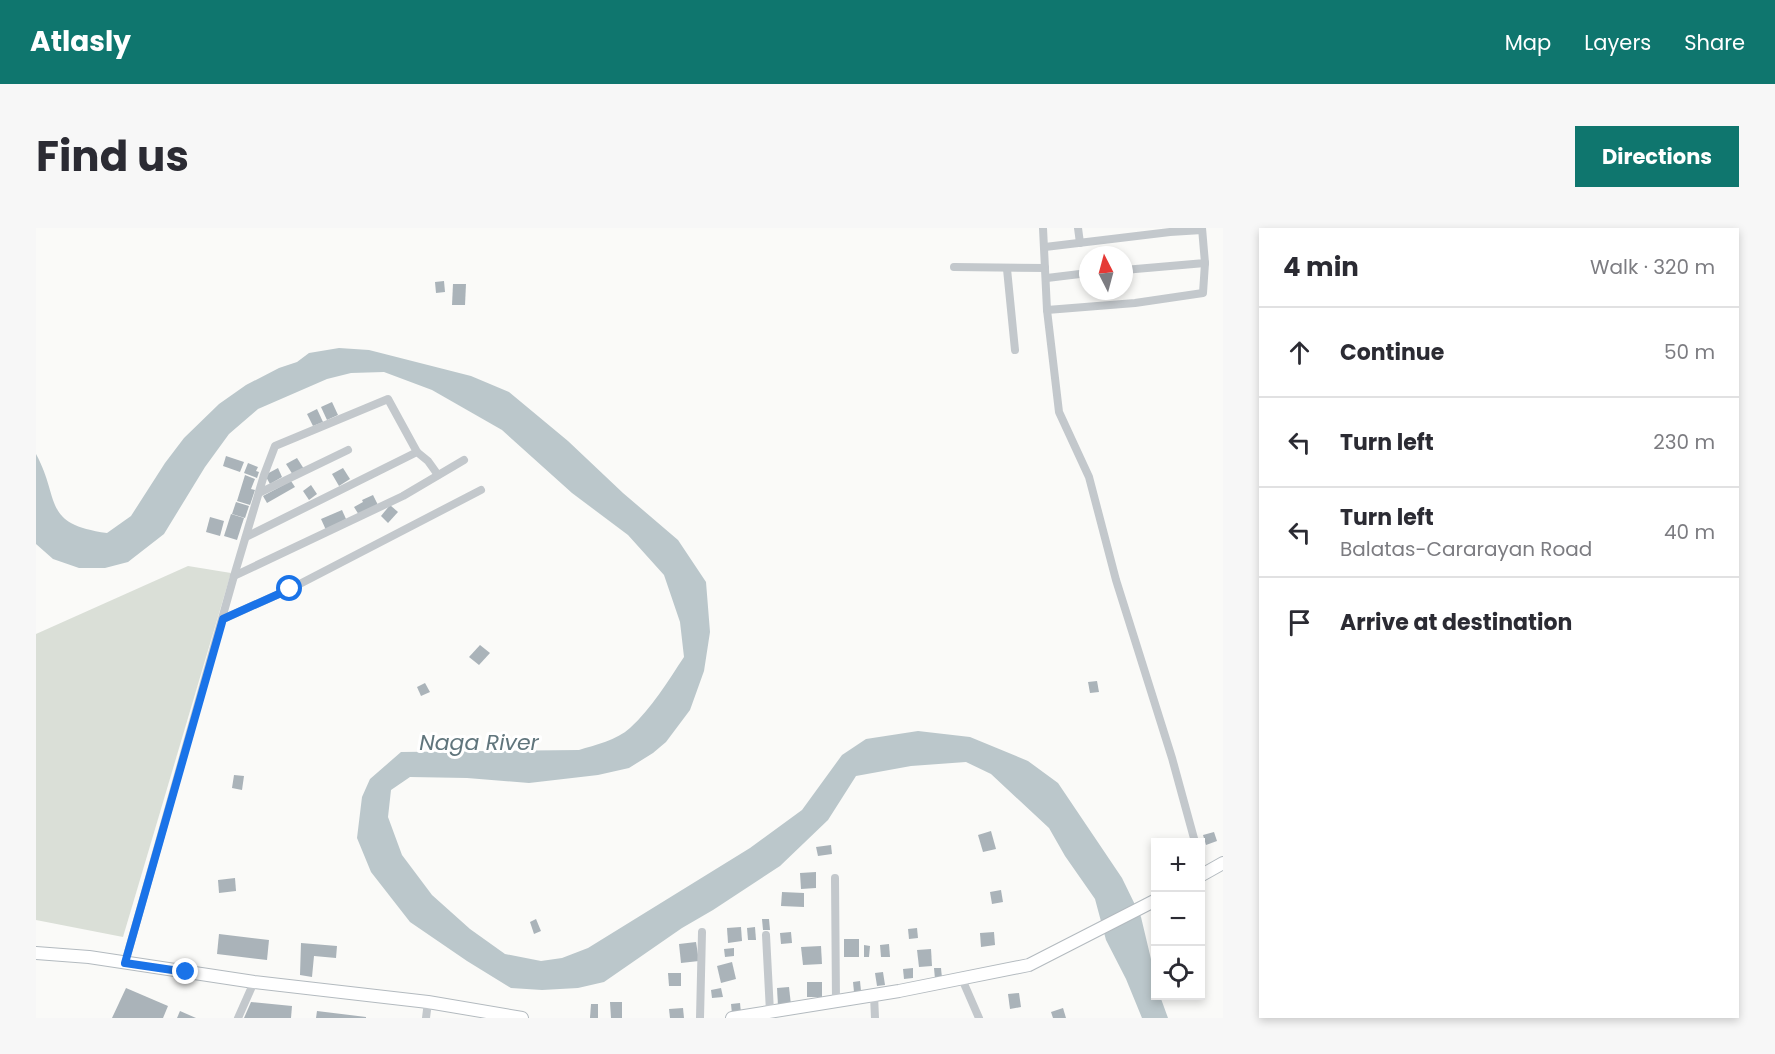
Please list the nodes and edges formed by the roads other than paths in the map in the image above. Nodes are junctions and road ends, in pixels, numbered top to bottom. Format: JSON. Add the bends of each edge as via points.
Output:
{"nodes":[{"id":1,"x":1043,"y":228,"type":"edge"},
{"id":2,"x":1078,"y":228,"type":"edge"},
{"id":3,"x":1107,"y":228,"type":"edge"},
{"id":4,"x":1202,"y":229,"type":"edge"},
{"id":5,"x":1140,"y":232,"type":"edge"},
{"id":6,"x":1107,"y":239,"type":"junction"},
{"id":7,"x":1080,"y":243,"type":"junction"},
{"id":8,"x":1045,"y":247,"type":"junction"},
{"id":9,"x":1204,"y":263,"type":"junction"},
{"id":10,"x":954,"y":267,"type":"dead end"},
{"id":11,"x":1007,"y":269,"type":"junction"},
{"id":12,"x":1133,"y":269,"type":"edge"},
{"id":13,"x":1046,"y":273,"type":"junction"},
{"id":14,"x":1079,"y":273,"type":"edge"},
{"id":15,"x":1047,"y":310,"type":"junction"},
{"id":16,"x":1015,"y":350,"type":"dead end"},
{"id":17,"x":348,"y":450,"type":"dead end"},
{"id":18,"x":417,"y":452,"type":"junction"},
{"id":19,"x":464,"y":460,"type":"dead end"},
{"id":20,"x":438,"y":475,"type":"junction"},
{"id":21,"x":481,"y":490,"type":"dead end"},
{"id":22,"x":259,"y":493,"type":"junction"},
{"id":23,"x":246,"y":537,"type":"junction"},
{"id":24,"x":234,"y":576,"type":"junction"},
{"id":25,"x":223,"y":619,"type":"junction"},
{"id":26,"x":1194,"y":838,"type":"edge"},
{"id":27,"x":1223,"y":863,"type":"edge"},
{"id":28,"x":1205,"y":870,"type":"edge"},
{"id":29,"x":836,"y":878,"type":"dead end"},
{"id":30,"x":1151,"y":902,"type":"edge"},
{"id":31,"x":702,"y":932,"type":"dead end"},
{"id":32,"x":766,"y":935,"type":"dead end"},
{"id":33,"x":36,"y":953,"type":"edge"},
{"id":34,"x":125,"y":963,"type":"junction"},
{"id":35,"x":962,"y":979,"type":"junction"},
{"id":36,"x":254,"y":981,"type":"junction"},
{"id":37,"x":874,"y":996,"type":"junction"},
{"id":38,"x":428,"y":1002,"type":"junction"},
{"id":39,"x":836,"y":1002,"type":"junction"},
{"id":40,"x":770,"y":1012,"type":"junction"},
{"id":41,"x":238,"y":1018,"type":"edge"},
{"id":42,"x":426,"y":1018,"type":"edge"},
{"id":43,"x":522,"y":1018,"type":"edge"},
{"id":44,"x":700,"y":1018,"type":"edge"},
{"id":45,"x":732,"y":1018,"type":"edge"},
{"id":46,"x":874,"y":1018,"type":"edge"},
{"id":47,"x":979,"y":1018,"type":"edge"}],
"edges":[{"from":1,"to":8,"type":"street"},
{"from":2,"to":7,"type":"street"},
{"from":3,"to":6,"type":"street"},
{"from":4,"to":5,"type":"street"},
{"from":4,"to":9,"type":"street"},
{"from":5,"to":6,"type":"street"},
{"from":6,"to":7,"type":"street"},
{"from":7,"to":8,"type":"street"},
{"from":8,"to":13,"type":"street"},
{"from":9,"to":12,"type":"street"},
{"from":9,"to":15,"type":"street","via":[[1203,293]]},
{"from":10,"to":11,"type":"street"},
{"from":11,"to":13,"type":"street"},
{"from":11,"to":16,"type":"street"},
{"from":13,"to":14,"type":"street"},
{"from":13,"to":15,"type":"street"},
{"from":15,"to":26,"type":"street","via":[[1059,412],[1089,477]]},
{"from":17,"to":22,"type":"street"},
{"from":18,"to":20,"type":"street"},
{"from":18,"to":22,"type":"street","via":[[388,399],[275,446]]},
{"from":18,"to":23,"type":"street"},
{"from":19,"to":20,"type":"street"},
{"from":20,"to":24,"type":"street","via":[[355,520]]},
{"from":21,"to":25,"type":"street","via":[[290,589]]},
{"from":22,"to":23,"type":"street"},
{"from":23,"to":24,"type":"street"},
{"from":24,"to":25,"type":"street"},
{"from":25,"to":34,"type":"street"},
{"from":27,"to":28,"type":"main road"},
{"from":29,"to":39,"type":"street"},
{"from":30,"to":35,"type":"main road","via":[[1029,965]]},
{"from":31,"to":44,"type":"street"},
{"from":32,"to":40,"type":"street"},
{"from":33,"to":34,"type":"main road"},
{"from":34,"to":36,"type":"main road"},
{"from":35,"to":37,"type":"main road"},
{"from":35,"to":47,"type":"street"},
{"from":36,"to":38,"type":"main road"},
{"from":36,"to":41,"type":"street"},
{"from":37,"to":39,"type":"main road"},
{"from":37,"to":46,"type":"street"},
{"from":38,"to":42,"type":"street"},
{"from":38,"to":43,"type":"main road"},
{"from":39,"to":40,"type":"main road"},
{"from":40,"to":45,"type":"main road"}]}
